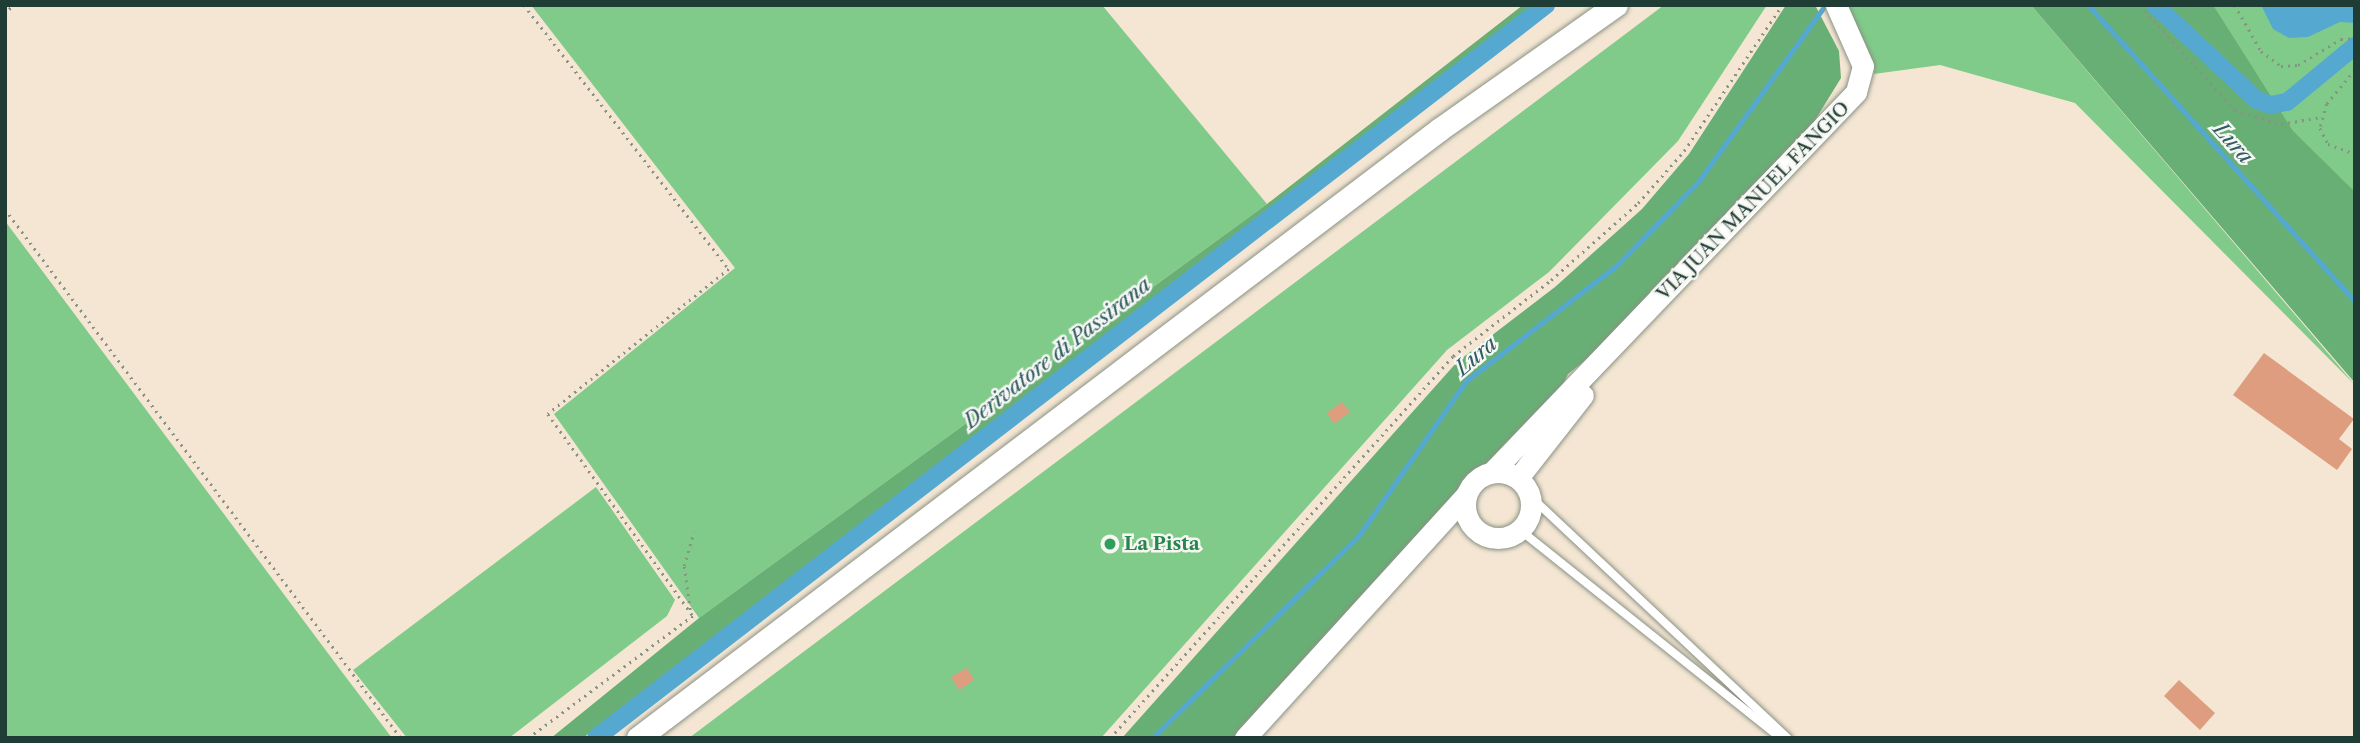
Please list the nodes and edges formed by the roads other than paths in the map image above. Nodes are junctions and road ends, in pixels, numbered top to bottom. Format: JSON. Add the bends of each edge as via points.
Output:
{"nodes":[{"id":1,"x":1616,"y":5,"type":"edge"},
{"id":2,"x":1840,"y":12,"type":"edge"},
{"id":3,"x":1644,"y":316,"type":"junction"},
{"id":4,"x":1492,"y":472,"type":"junction"},
{"id":5,"x":1518,"y":478,"type":"junction"},
{"id":6,"x":1465,"y":496,"type":"junction"},
{"id":7,"x":1530,"y":496,"type":"junction"},
{"id":8,"x":1443,"y":522,"type":"junction"},
{"id":9,"x":1469,"y":522,"type":"junction"},
{"id":10,"x":1520,"y":530,"type":"junction"},
{"id":11,"x":638,"y":738,"type":"edge"},
{"id":12,"x":1245,"y":738,"type":"edge"},
{"id":13,"x":1781,"y":738,"type":"edge"},
{"id":14,"x":1788,"y":738,"type":"edge"}],
"edges":[{"from":1,"to":11,"type":"main road","via":[[1440,129]]},
{"from":2,"to":3,"type":"street","name":"VIA JUAN MANUEL FANGIO","via":[[1863,66],[1856,92]]},
{"from":3,"to":4,"type":"street","name":"VIA JUAN MANUEL FANGIO"},
{"from":3,"to":5,"type":"street","name":"VIA JUAN MANUEL FANGIO"},
{"from":4,"to":5,"type":"street"},
{"from":4,"to":6,"type":"street","name":"VIA JUAN MANUEL FANGIO","via":[[1475,480]]},
{"from":5,"to":7,"type":"street"},
{"from":6,"to":8,"type":"street","name":"VIA JUAN MANUEL FANGIO"},
{"from":6,"to":9,"type":"street"},
{"from":7,"to":10,"type":"street","via":[[1530,514]]},
{"from":7,"to":14,"type":"lane"},
{"from":8,"to":9,"type":"street"},
{"from":8,"to":12,"type":"street","name":"VIA JUAN MANUEL FANGIO"},
{"from":9,"to":10,"type":"street","via":[[1493,538]]},
{"from":10,"to":13,"type":"lane"}]}
